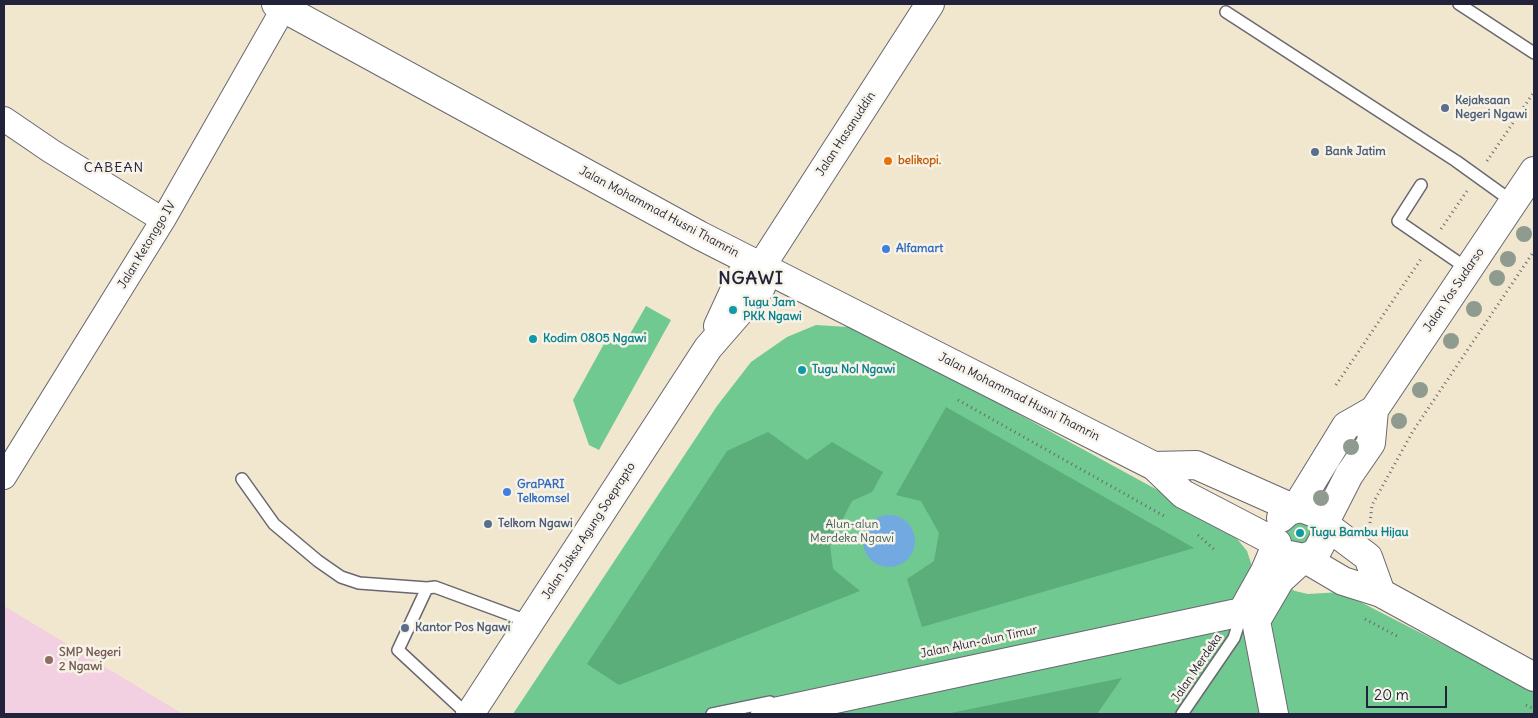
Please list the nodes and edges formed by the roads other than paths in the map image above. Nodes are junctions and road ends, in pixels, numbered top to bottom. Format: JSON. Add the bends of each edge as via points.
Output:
{"nodes":[{"id":1,"x":930,"y":4,"type":"edge"},
{"id":2,"x":1460,"y":4,"type":"edge"},
{"id":3,"x":282,"y":5,"type":"edge"},
{"id":4,"x":1226,"y":12,"type":"dead end"},
{"id":5,"x":1534,"y":53,"type":"edge"},
{"id":6,"x":4,"y":119,"type":"edge"},
{"id":7,"x":1534,"y":171,"type":"edge"},
{"id":8,"x":1421,"y":185,"type":"dead end"},
{"id":9,"x":1513,"y":202,"type":"junction"},
{"id":10,"x":163,"y":220,"type":"junction"},
{"id":11,"x":767,"y":257,"type":"junction"},
{"id":12,"x":1468,"y":270,"type":"junction"},
{"id":13,"x":1374,"y":410,"type":"junction"},
{"id":14,"x":1154,"y":466,"type":"junction"},
{"id":15,"x":4,"y":477,"type":"edge"},
{"id":16,"x":242,"y":479,"type":"dead end"},
{"id":17,"x":1295,"y":509,"type":"junction"},
{"id":18,"x":1324,"y":524,"type":"junction"},
{"id":19,"x":1277,"y":542,"type":"junction"},
{"id":20,"x":1304,"y":558,"type":"junction"},
{"id":21,"x":427,"y":588,"type":"junction"},
{"id":22,"x":1382,"y":593,"type":"junction"},
{"id":23,"x":1247,"y":613,"type":"junction"},
{"id":24,"x":530,"y":622,"type":"junction"},
{"id":25,"x":1106,"y":629,"type":"dead end"},
{"id":26,"x":1534,"y":677,"type":"edge"},
{"id":27,"x":469,"y":714,"type":"edge"},
{"id":28,"x":712,"y":714,"type":"edge"},
{"id":29,"x":765,"y":714,"type":"edge"},
{"id":30,"x":1182,"y":714,"type":"edge"},
{"id":31,"x":1274,"y":714,"type":"edge"},
{"id":32,"x":1286,"y":714,"type":"edge"}],
"edges":[{"from":1,"to":11,"type":"main road","name":"Jalan Hasanuddin"},
{"from":2,"to":5,"type":"lane"},
{"from":3,"to":10,"type":"street","name":"Jalan Ketonggo IV"},
{"from":3,"to":11,"type":"main road","name":"Jalan Mohammad Husni Thamrin","via":[[699,235]]},
{"from":4,"to":9,"type":"lane","via":[[1456,161]]},
{"from":6,"to":10,"type":"street"},
{"from":7,"to":9,"type":"main road","name":"Jalan Yos Sudarso"},
{"from":8,"to":12,"type":"lane","via":[[1398,221]]},
{"from":9,"to":12,"type":"main road","name":"Jalan Yos Sudarso"},
{"from":10,"to":15,"type":"street","name":"Jalan Ketonggo IV"},
{"from":11,"to":14,"type":"main road","name":"Jalan Mohammad Husni Thamrin"},
{"from":11,"to":24,"type":"main road","name":"Jalan Jaksa Agung Soeprapto","via":[[748,266],[742,274],[708,348]]},
{"from":12,"to":13,"type":"main road","name":"Jalan Yos Sudarso"},
{"from":13,"to":17,"type":"main road","name":"Jalan Yos Sudarso","via":[[1346,426]]},
{"from":13,"to":18,"type":"main road","name":"Jalan Yos Sudarso","via":[[1371,443]]},
{"from":14,"to":17,"type":"main road","name":"Jalan Mohammad Husni Thamrin","via":[[1196,465]]},
{"from":14,"to":19,"type":"main road","name":"Jalan Mohammad Husni Thamrin","via":[[1183,494]]},
{"from":16,"to":21,"type":"lane","via":[[274,524],[341,577],[359,584]]},
{"from":17,"to":18,"type":"main road","via":[[1312,511]]},
{"from":17,"to":19,"type":"main road","via":[[1284,514],[1277,524]]},
{"from":18,"to":20,"type":"main road","via":[[1321,548]]},
{"from":18,"to":22,"type":"main road","via":[[1368,557]]},
{"from":19,"to":20,"type":"main road","via":[[1286,553]]},
{"from":19,"to":23,"type":"main road"},
{"from":20,"to":22,"type":"main road","via":[[1344,581]]},
{"from":20,"to":23,"type":"main road"},
{"from":21,"to":24,"type":"lane","via":[[435,587]]},
{"from":21,"to":27,"type":"lane","via":[[398,650]]},
{"from":22,"to":26,"type":"main road"},
{"from":23,"to":29,"type":"main road"},
{"from":23,"to":30,"type":"lane","name":"Jalan Merdeka"},
{"from":23,"to":31,"type":"main road"},
{"from":23,"to":32,"type":"lane"},
{"from":24,"to":27,"type":"main road","name":"Jalan Jaksa Agung Soeprapto"},
{"from":25,"to":28,"type":"lane","name":"Jalan Alun-alun Timur"}]}
